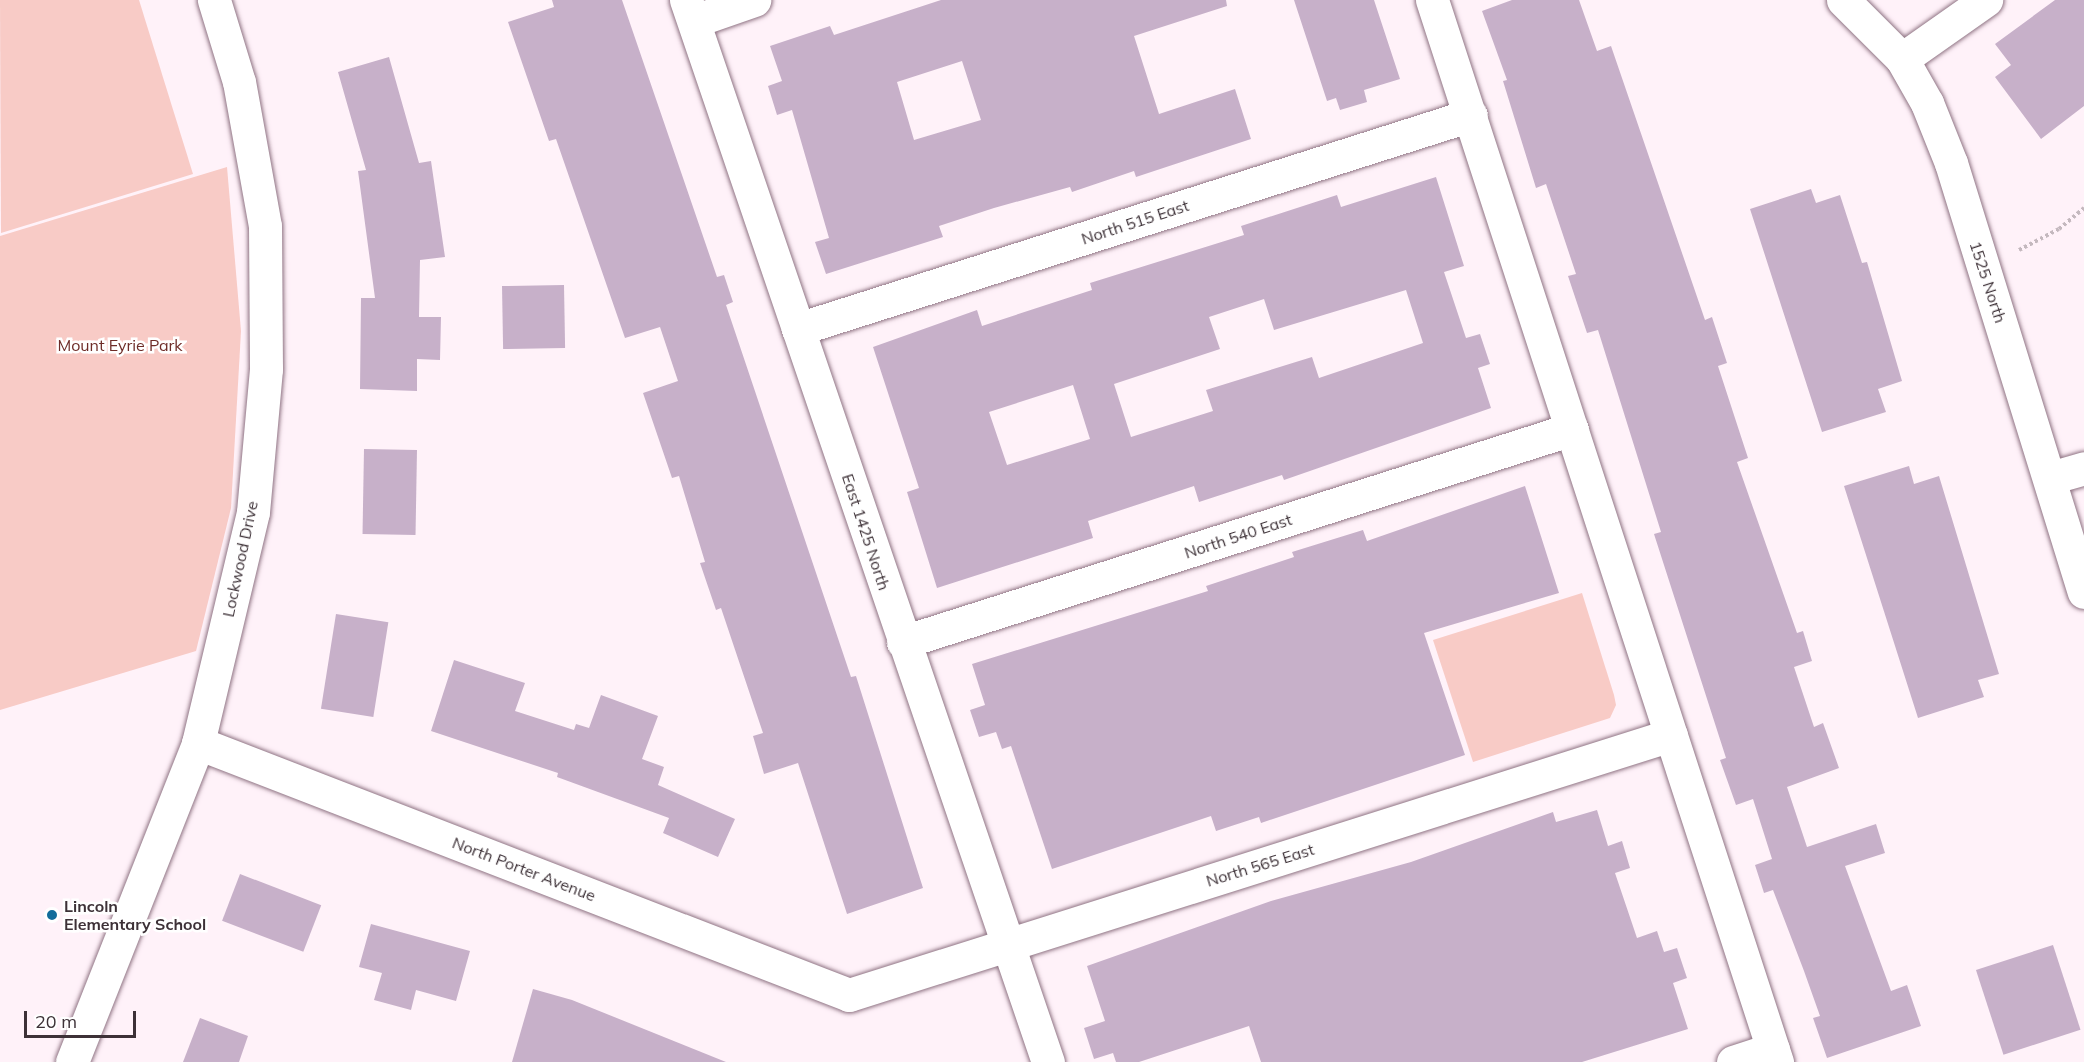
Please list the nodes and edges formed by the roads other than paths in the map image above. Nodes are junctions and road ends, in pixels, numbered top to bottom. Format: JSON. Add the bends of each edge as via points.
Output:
{"nodes":[{"id":1,"x":214,"y":0,"type":"edge"},
{"id":2,"x":754,"y":0,"type":"edge"},
{"id":3,"x":1431,"y":0,"type":"edge"},
{"id":4,"x":1843,"y":0,"type":"edge"},
{"id":5,"x":1986,"y":0,"type":"edge"},
{"id":6,"x":690,"y":10,"type":"edge"},
{"id":7,"x":1902,"y":59,"type":"junction"},
{"id":8,"x":1471,"y":115,"type":"junction"},
{"id":9,"x":798,"y":329,"type":"junction"},
{"id":10,"x":1572,"y":429,"type":"junction"},
{"id":11,"x":2084,"y":468,"type":"edge"},
{"id":12,"x":2050,"y":478,"type":"junction"},
{"id":13,"x":2084,"y":592,"type":"edge"},
{"id":14,"x":903,"y":642,"type":"junction"},
{"id":15,"x":1671,"y":735,"type":"junction"},
{"id":16,"x":198,"y":743,"type":"junction"},
{"id":17,"x":1008,"y":944,"type":"junction"},
{"id":18,"x":849,"y":995,"type":"joint"},
{"id":19,"x":1775,"y":1056,"type":"edge"},
{"id":20,"x":72,"y":1062,"type":"edge"},
{"id":21,"x":1048,"y":1062,"type":"edge"},
{"id":22,"x":1733,"y":1062,"type":"edge"}],
"edges":[{"from":1,"to":16,"type":"street","name":"Lockwood Drive","via":[[238,82],[265,226],[266,369],[253,513]]},
{"from":2,"to":6,"type":"street"},
{"from":3,"to":8,"type":"street"},
{"from":4,"to":7,"type":"street","name":"1525 North"},
{"from":5,"to":7,"type":"street"},
{"from":6,"to":9,"type":"street","name":"East 1425 North"},
{"from":7,"to":12,"type":"street","name":"1525 North","via":[[1927,103],[1951,163]]},
{"from":8,"to":9,"type":"street","name":"North 515 East"},
{"from":8,"to":10,"type":"street"},
{"from":9,"to":14,"type":"street","name":"East 1425 North"},
{"from":10,"to":14,"type":"street","name":"North 540 East"},
{"from":10,"to":15,"type":"street"},
{"from":11,"to":12,"type":"street"},
{"from":12,"to":13,"type":"street","name":"1525 North"},
{"from":14,"to":17,"type":"street","name":"East 1425 North"},
{"from":15,"to":17,"type":"street","name":"North 565 East"},
{"from":15,"to":19,"type":"street"},
{"from":16,"to":18,"type":"street","name":"North Porter Avenue"},
{"from":16,"to":20,"type":"street","name":"Lockwood Drive"},
{"from":17,"to":18,"type":"street","name":"North 565 East"},
{"from":17,"to":21,"type":"street","name":"East 1425 North"},
{"from":19,"to":22,"type":"street"}]}
